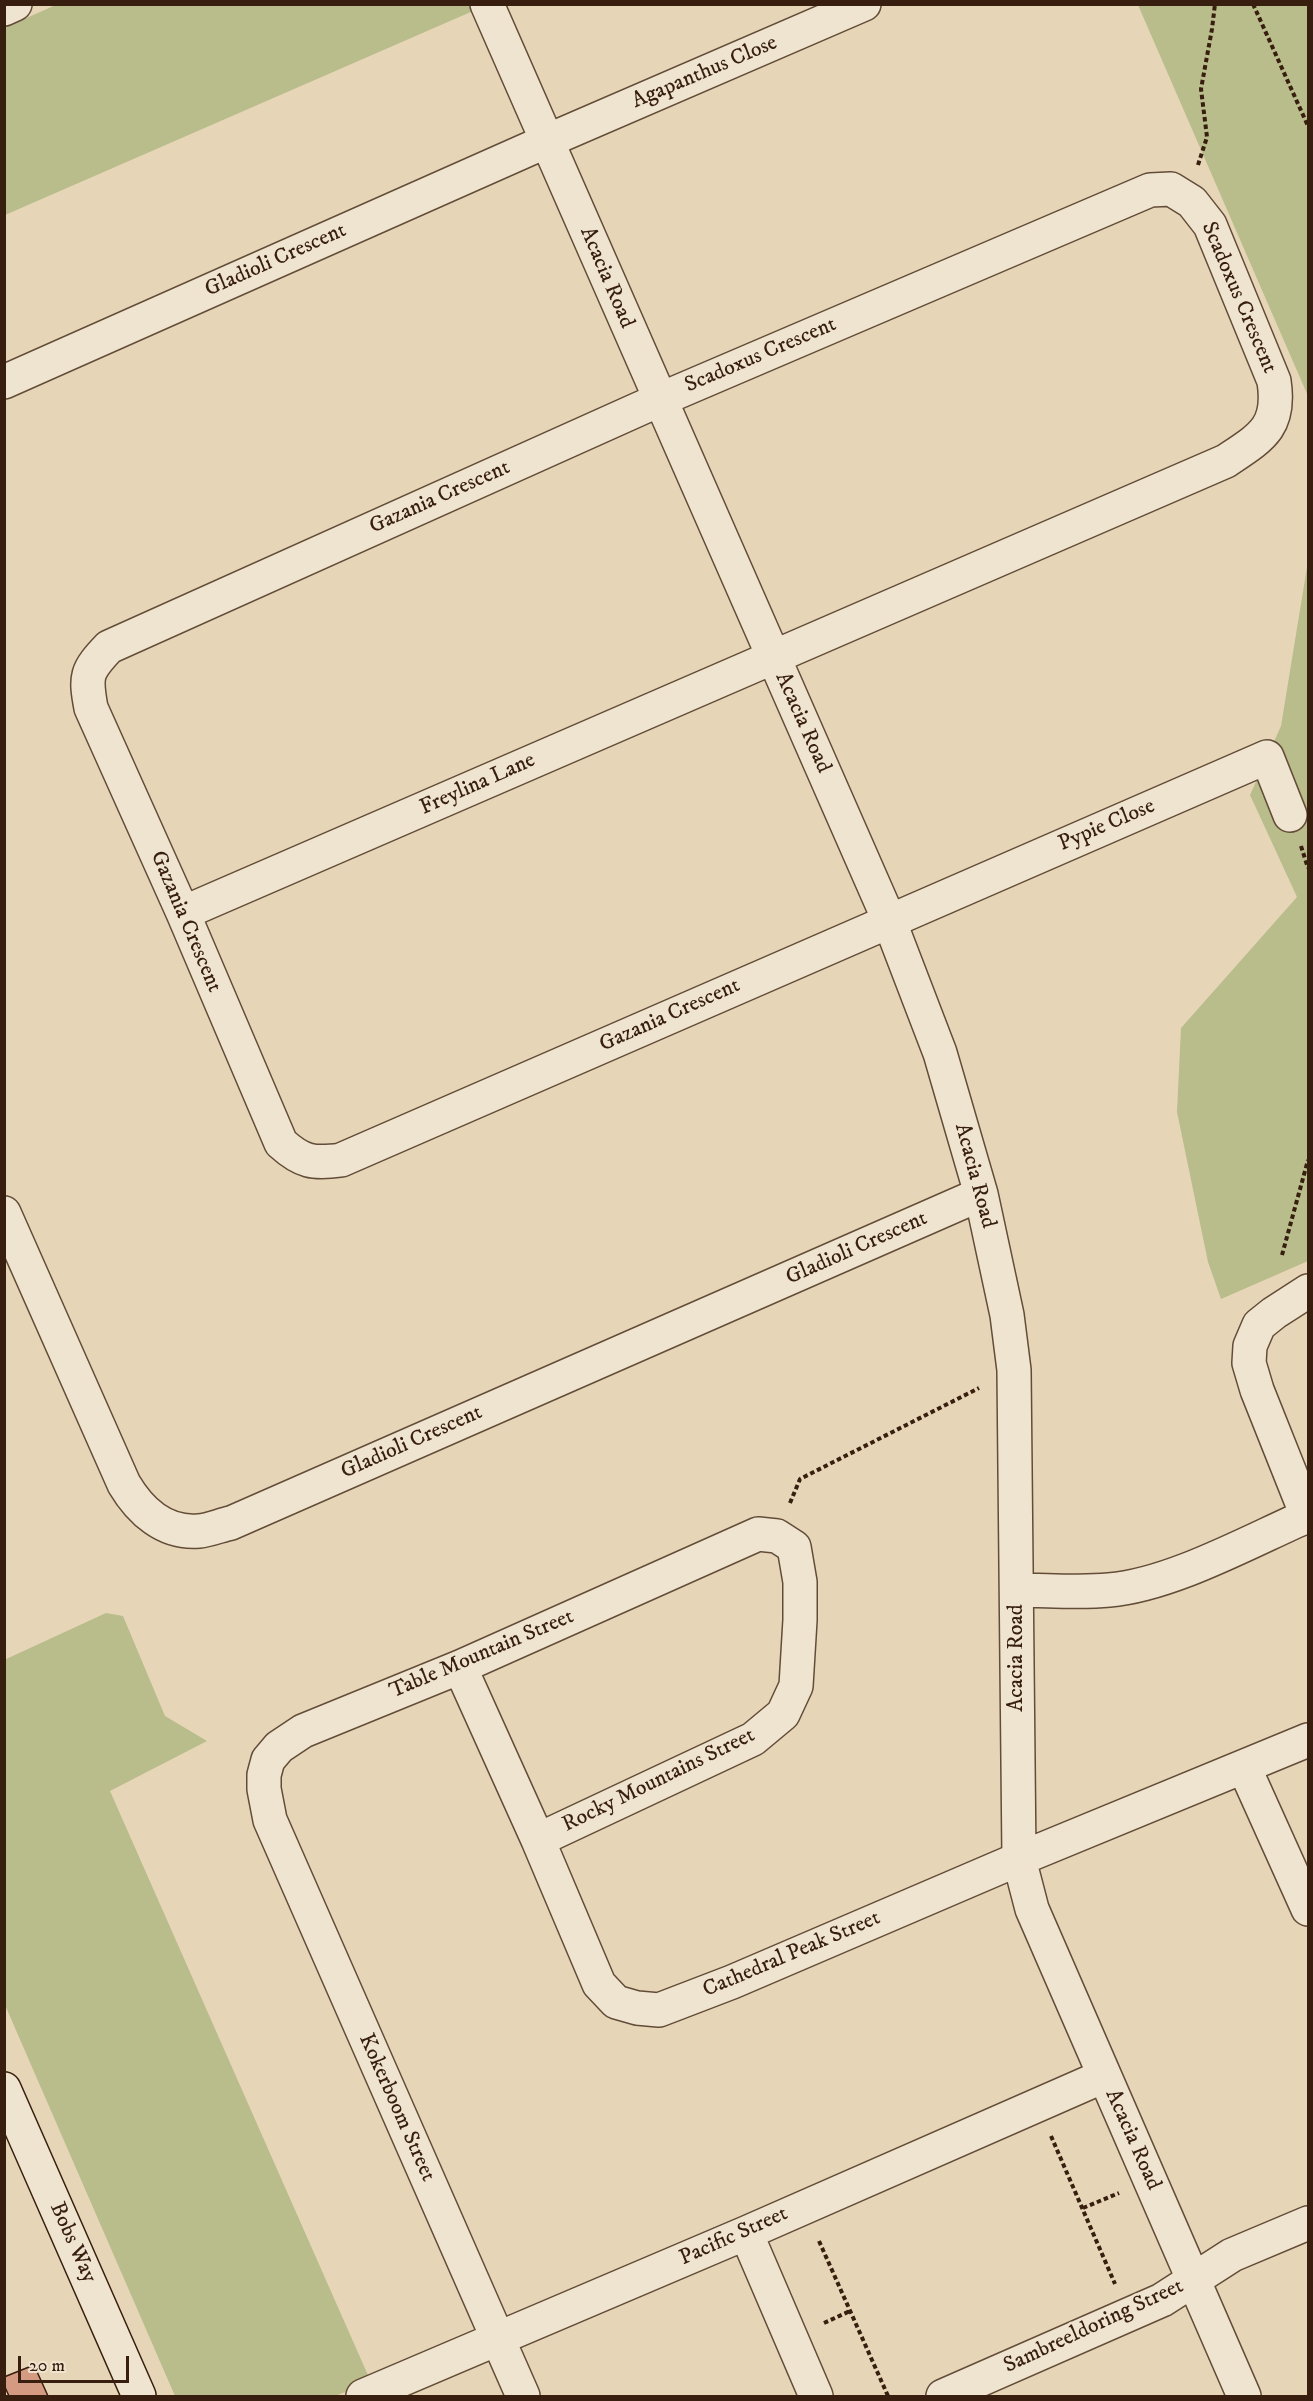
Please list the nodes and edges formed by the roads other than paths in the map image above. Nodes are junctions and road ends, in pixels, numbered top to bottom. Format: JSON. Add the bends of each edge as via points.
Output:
{"nodes":[{"id":1,"x":15,"y":4,"type":"edge"},
{"id":2,"x":487,"y":4,"type":"edge"},
{"id":3,"x":864,"y":4,"type":"edge"},
{"id":4,"x":4,"y":9,"type":"edge"},
{"id":5,"x":547,"y":141,"type":"junction"},
{"id":6,"x":4,"y":382,"type":"edge"},
{"id":7,"x":659,"y":400,"type":"junction"},
{"id":8,"x":773,"y":656,"type":"junction"},
{"id":9,"x":1290,"y":816,"type":"dead end"},
{"id":10,"x":183,"y":913,"type":"junction"},
{"id":11,"x":889,"y":920,"type":"junction"},
{"id":12,"x":981,"y":1194,"type":"junction"},
{"id":13,"x":4,"y":1213,"type":"edge"},
{"id":14,"x":1308,"y":1291,"type":"edge"},
{"id":15,"x":1308,"y":1517,"type":"edge"},
{"id":16,"x":768,"y":1535,"type":"joint"},
{"id":17,"x":1017,"y":1590,"type":"junction"},
{"id":18,"x":460,"y":1667,"type":"junction"},
{"id":19,"x":1308,"y":1740,"type":"edge"},
{"id":20,"x":1244,"y":1767,"type":"junction"},
{"id":21,"x":270,"y":1820,"type":"joint"},
{"id":22,"x":538,"y":1840,"type":"junction"},
{"id":23,"x":1019,"y":1858,"type":"junction"},
{"id":24,"x":1308,"y":1909,"type":"edge"},
{"id":25,"x":1104,"y":2076,"type":"junction"},
{"id":26,"x":4,"y":2089,"type":"edge"},
{"id":27,"x":1308,"y":2223,"type":"edge"},
{"id":28,"x":746,"y":2233,"type":"junction"},
{"id":29,"x":1193,"y":2280,"type":"junction"},
{"id":30,"x":498,"y":2340,"type":"junction"},
{"id":31,"x":960,"y":2393,"type":"edge"},
{"id":32,"x":139,"y":2397,"type":"edge"},
{"id":33,"x":363,"y":2397,"type":"edge"},
{"id":34,"x":523,"y":2397,"type":"edge"},
{"id":35,"x":816,"y":2397,"type":"edge"},
{"id":36,"x":1244,"y":2397,"type":"edge"}],
"edges":[{"from":1,"to":4,"type":"street"},
{"from":2,"to":5,"type":"street","name":"Acacia Road"},
{"from":3,"to":5,"type":"street","name":"Agapanthus Close"},
{"from":5,"to":6,"type":"street","name":"Gladioli Crescent"},
{"from":5,"to":7,"type":"street","name":"Acacia Road"},
{"from":7,"to":8,"type":"street","name":"Acacia Road"},
{"from":7,"to":8,"type":"street","name":"Scadoxus Crescent","via":[[1150,190],[1171,189],[1192,202],[1210,225],[1274,381],[1277,403],[1271,423],[1256,442],[1226,461]]},
{"from":7,"to":10,"type":"street","name":"Gazania Crescent","via":[[109,647],[97,659],[88,674],[91,708]]},
{"from":8,"to":10,"type":"street","name":"Freylina Lane"},
{"from":8,"to":11,"type":"street","name":"Acacia Road"},
{"from":9,"to":11,"type":"street","name":"Pypie Close","via":[[1268,757]]},
{"from":10,"to":11,"type":"street","name":"Gazania Crescent","via":[[281,1143],[295,1155],[317,1163],[341,1160]]},
{"from":11,"to":12,"type":"street","name":"Acacia Road","via":[[940,1053]]},
{"from":12,"to":13,"type":"street","name":"Gladioli Crescent","via":[[231,1523],[199,1531],[178,1529],[147,1514],[129,1492]]},
{"from":12,"to":17,"type":"street","name":"Acacia Road","via":[[1007,1315],[1014,1370]]},
{"from":14,"to":15,"type":"street","via":[[1259,1325],[1250,1346],[1249,1363]]},
{"from":15,"to":17,"type":"street","via":[[1181,1572],[1140,1585],[1109,1590]]},
{"from":16,"to":18,"type":"street","name":"Table Mountain Street"},
{"from":16,"to":22,"type":"street","name":"Rocky Mountains Street","via":[[794,1547],[800,1582],[796,1686],[783,1714],[753,1739]]},
{"from":17,"to":23,"type":"street","name":"Acacia Road"},
{"from":18,"to":21,"type":"street","name":"Table Mountain Street","via":[[303,1731],[279,1747],[267,1760],[264,1775]]},
{"from":18,"to":22,"type":"street","name":"Cathedral Peak Street"},
{"from":19,"to":20,"type":"street","name":"Cathedral Peak Street"},
{"from":20,"to":23,"type":"street","name":"Cathedral Peak Street"},
{"from":20,"to":24,"type":"street"},
{"from":21,"to":30,"type":"street","name":"Kokerboom Street"},
{"from":22,"to":23,"type":"street","name":"Cathedral Peak Street","via":[[599,1984],[616,2002],[658,2010]]},
{"from":23,"to":25,"type":"street","name":"Acacia Road","via":[[1032,1909]]},
{"from":25,"to":28,"type":"street","name":"Pacific Street"},
{"from":25,"to":29,"type":"street","name":"Acacia Road"},
{"from":26,"to":32,"type":"street","name":"Bobs Way"},
{"from":27,"to":29,"type":"street","name":"Sambreeldoring Street","via":[[1232,2255]]},
{"from":28,"to":30,"type":"street","name":"Pacific Street"},
{"from":28,"to":35,"type":"street"},
{"from":29,"to":31,"type":"street","name":"Sambreeldoring Street","via":[[1162,2300]]},
{"from":29,"to":36,"type":"street","name":"Acacia Road"},
{"from":30,"to":33,"type":"street","name":"Pacific Street"},
{"from":30,"to":34,"type":"street","name":"Kokerboom Street"}]}
